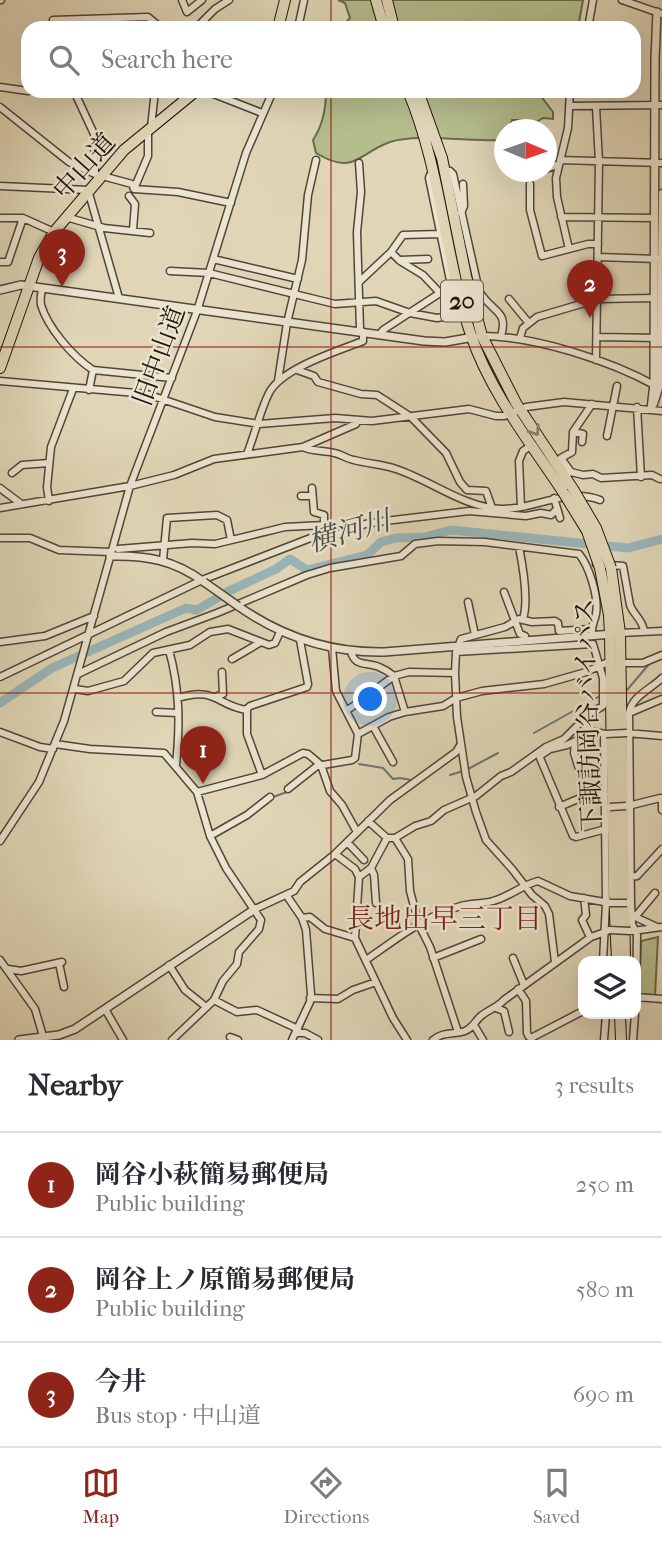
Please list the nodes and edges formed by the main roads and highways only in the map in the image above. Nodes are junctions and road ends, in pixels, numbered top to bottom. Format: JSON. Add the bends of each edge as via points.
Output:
{"nodes":[{"id":1,"x":285,"y":0,"type":"edge"},
{"id":2,"x":376,"y":0,"type":"edge"},
{"id":3,"x":387,"y":0,"type":"edge"},
{"id":4,"x":280,"y":21,"type":"edge"},
{"id":5,"x":382,"y":21,"type":"edge"},
{"id":6,"x":392,"y":21,"type":"edge"},
{"id":7,"x":187,"y":98,"type":"edge"},
{"id":8,"x":410,"y":98,"type":"edge"},
{"id":9,"x":421,"y":98,"type":"edge"},
{"id":10,"x":477,"y":336,"type":"junction"},
{"id":11,"x":0,"y":368,"type":"edge"},
{"id":12,"x":516,"y":412,"type":"junction"},
{"id":13,"x":563,"y":493,"type":"junction"},
{"id":14,"x":615,"y":634,"type":"junction"},
{"id":15,"x":617,"y":956,"type":"edge"},
{"id":16,"x":625,"y":956,"type":"edge"},
{"id":17,"x":621,"y":1019,"type":"edge"},
{"id":18,"x":626,"y":1019,"type":"edge"},
{"id":19,"x":624,"y":1040,"type":"edge"}],
"edges":[{"from":1,"to":4,"type":"highway"},
{"from":2,"to":5,"type":"highway"},
{"from":3,"to":6,"type":"highway"},
{"from":7,"to":11,"type":"highway","name":"中山道","via":[[99,174],[54,232],[39,257]]},
{"from":8,"to":10,"type":"highway","name":"下諏訪岡谷バイパス","number":"20","via":[[429,150],[458,287]]},
{"from":9,"to":10,"type":"highway","name":"下諏訪岡谷バイパス","number":"20","via":[[442,158]]},
{"from":10,"to":12,"type":"highway","name":"下諏訪岡谷バイパス","number":"20"},
{"from":12,"to":13,"type":"highway","name":"下諏訪岡谷バイパス","number":"20"},
{"from":12,"to":13,"type":"highway","name":"下諏訪岡谷バイパス","number":"20","one_way":true,"via":[[568,474]]},
{"from":13,"to":14,"type":"highway","name":"下諏訪岡谷バイパス","number":"20","bridge":true,"via":[[596,527]]},
{"from":14,"to":15,"type":"highway","name":"下諏訪岡谷バイパス","number":"20"},
{"from":14,"to":16,"type":"highway","name":"下諏訪岡谷バイパス","number":"20"},
{"from":17,"to":19,"type":"highway"},
{"from":18,"to":19,"type":"highway"}]}
